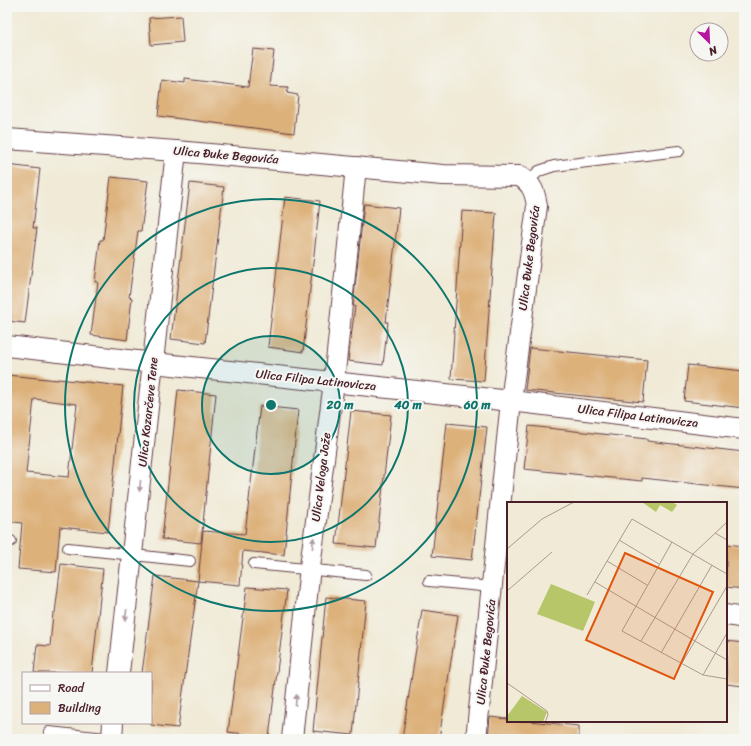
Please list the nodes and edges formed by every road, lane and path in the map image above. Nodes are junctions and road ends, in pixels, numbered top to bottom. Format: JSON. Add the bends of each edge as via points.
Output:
{"nodes":[{"id":1,"x":7,"y":139,"type":"edge"},
{"id":2,"x":176,"y":150,"type":"junction"},
{"id":3,"x":679,"y":151,"type":"dead end"},
{"id":4,"x":356,"y":167,"type":"junction"},
{"id":5,"x":528,"y":182,"type":"junction"},
{"id":6,"x":7,"y":346,"type":"edge"},
{"id":7,"x":154,"y":363,"type":"junction"},
{"id":8,"x":334,"y":382,"type":"junction"},
{"id":9,"x":511,"y":401,"type":"junction"},
{"id":10,"x":744,"y":429,"type":"edge"},
{"id":11,"x":68,"y":548,"type":"dead end"},
{"id":12,"x":133,"y":554,"type":"junction"},
{"id":13,"x":190,"y":561,"type":"dead end"},
{"id":14,"x":254,"y":564,"type":"dead end"},
{"id":15,"x":309,"y":570,"type":"junction"},
{"id":16,"x":366,"y":575,"type":"dead end"},
{"id":17,"x":429,"y":581,"type":"dead end"},
{"id":18,"x":500,"y":588,"type":"edge"},
{"id":19,"x":727,"y":615,"type":"edge"},
{"id":20,"x":744,"y":618,"type":"edge"},
{"id":21,"x":119,"y":672,"type":"edge"},
{"id":22,"x":49,"y":732,"type":"dead end"},
{"id":23,"x":114,"y":735,"type":"edge"},
{"id":24,"x":292,"y":739,"type":"edge"},
{"id":25,"x":476,"y":739,"type":"edge"}],
"edges":[{"from":1,"to":2,"type":"street","name":"Ulica Đuke Begovića"},
{"from":2,"to":4,"type":"street","name":"Ulica Đuke Begovića"},
{"from":2,"to":7,"type":"street","name":"Ulica Kozarčeve Tene"},
{"from":3,"to":5,"type":"lane","via":[[554,166],[539,171]]},
{"from":4,"to":5,"type":"street","name":"Ulica Đuke Begovića","via":[[443,175],[520,176]]},
{"from":4,"to":8,"type":"street","name":"Ulica Veloga Jože"},
{"from":5,"to":9,"type":"street","name":"Ulica Đuke Begovića","via":[[534,189],[537,206]]},
{"from":6,"to":7,"type":"street","name":"Ulica Filipa Latinovicza"},
{"from":7,"to":8,"type":"street","name":"Ulica Filipa Latinovicza"},
{"from":7,"to":12,"type":"street","name":"Ulica Kozarčeve Tene","one_way":true},
{"from":8,"to":9,"type":"street","name":"Ulica Filipa Latinovicza"},
{"from":15,"to":8,"type":"street","name":"Ulica Veloga Jože","one_way":true},
{"from":9,"to":10,"type":"street","name":"Ulica Filipa Latinovicza"},
{"from":9,"to":18,"type":"street","name":"Ulica Đuke Begovića"},
{"from":11,"to":12,"type":"lane"},
{"from":12,"to":13,"type":"lane"},
{"from":12,"to":21,"type":"street","name":"Ulica Kozarčeve Tene","one_way":true},
{"from":14,"to":15,"type":"lane"},
{"from":15,"to":16,"type":"lane"},
{"from":24,"to":15,"type":"street","name":"Ulica Veloga Jože","one_way":true},
{"from":17,"to":18,"type":"lane"},
{"from":18,"to":25,"type":"street","name":"Ulica Đuke Begovića"},
{"from":19,"to":20,"type":"street"},
{"from":22,"to":23,"type":"lane"}]}
